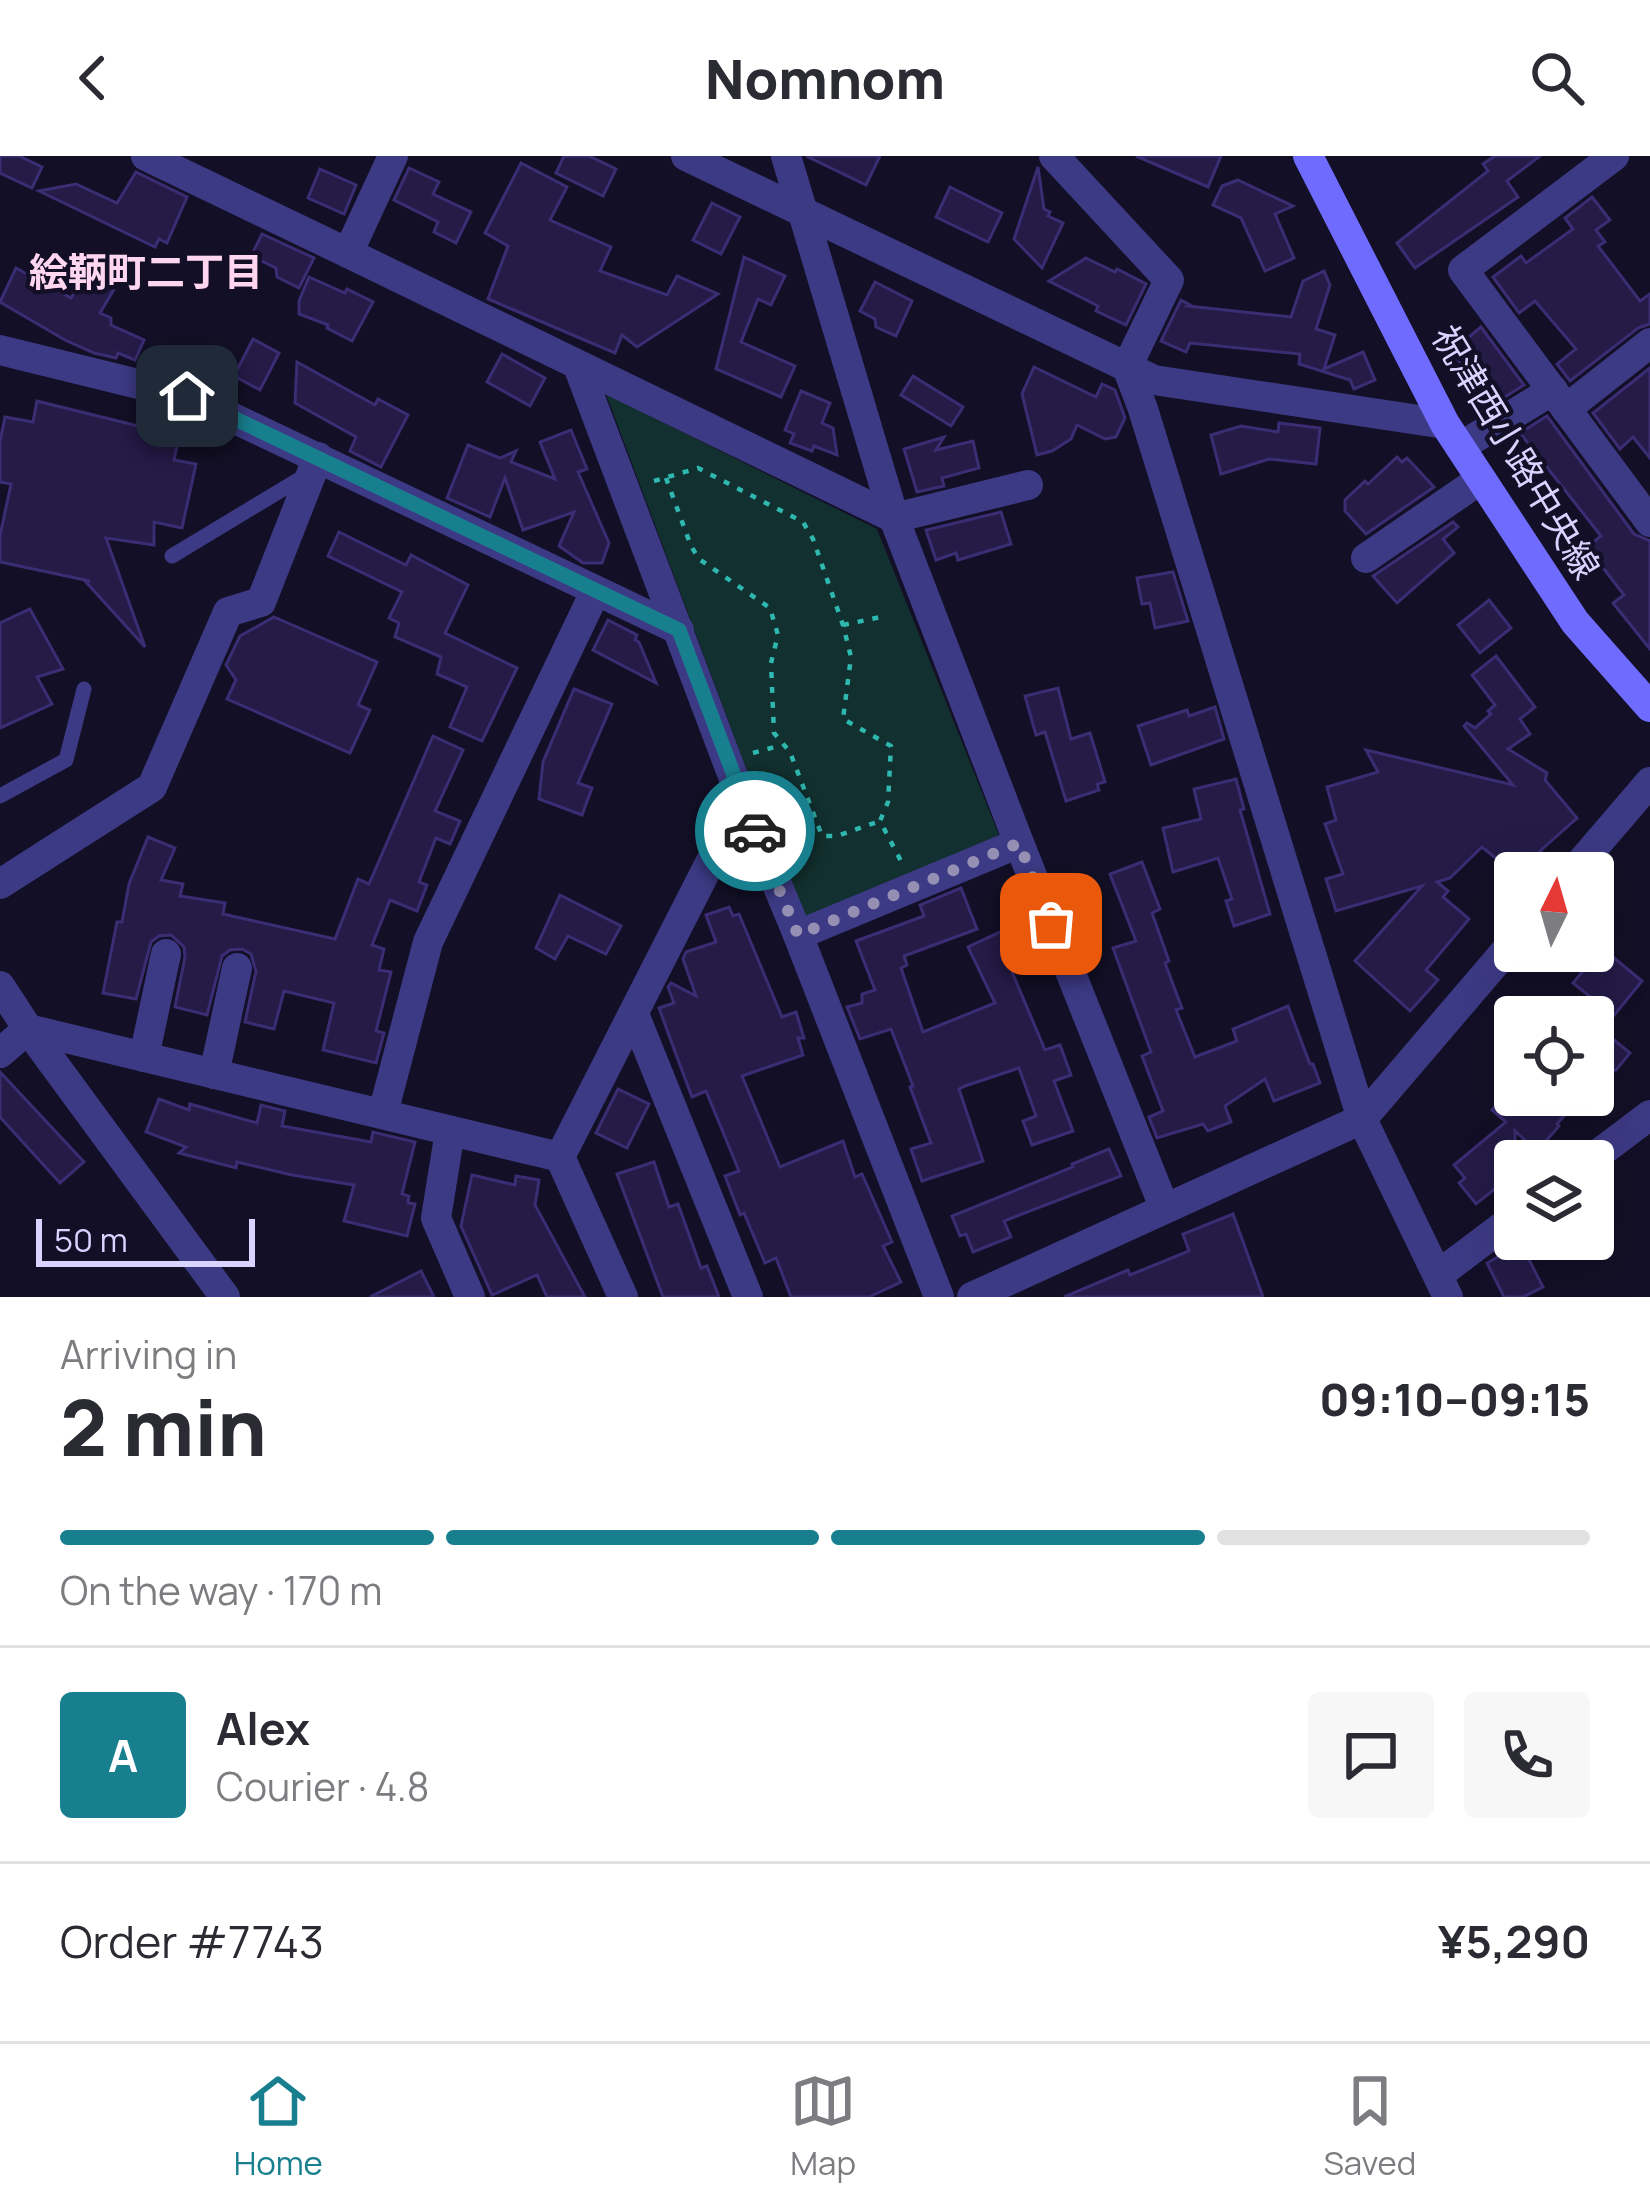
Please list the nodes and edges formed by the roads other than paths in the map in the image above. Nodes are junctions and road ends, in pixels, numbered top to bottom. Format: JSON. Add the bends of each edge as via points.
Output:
{"nodes":[{"id":1,"x":146,"y":156,"type":"edge"},
{"id":2,"x":393,"y":156,"type":"edge"},
{"id":3,"x":686,"y":156,"type":"edge"},
{"id":4,"x":786,"y":156,"type":"edge"},
{"id":5,"x":1054,"y":156,"type":"edge"},
{"id":6,"x":1308,"y":156,"type":"edge"},
{"id":7,"x":1614,"y":156,"type":"edge"},
{"id":8,"x":804,"y":212,"type":"junction"},
{"id":9,"x":348,"y":254,"type":"junction"},
{"id":10,"x":1650,"y":343,"type":"edge"},
{"id":11,"x":0,"y":350,"type":"edge"},
{"id":12,"x":578,"y":366,"type":"junction"},
{"id":13,"x":1127,"y":367,"type":"junction"},
{"id":14,"x":1559,"y":399,"type":"junction"},
{"id":15,"x":1453,"y":436,"type":"junction"},
{"id":16,"x":316,"y":464,"type":"junction"},
{"id":17,"x":1481,"y":479,"type":"junction"},
{"id":18,"x":1028,"y":485,"type":"dead end"},
{"id":19,"x":894,"y":518,"type":"junction"},
{"id":20,"x":1650,"y":521,"type":"edge"},
{"id":21,"x":172,"y":556,"type":"dead end"},
{"id":22,"x":1366,"y":558,"type":"dead end"},
{"id":23,"x":595,"y":592,"type":"junction"},
{"id":24,"x":679,"y":630,"type":"junction"},
{"id":25,"x":84,"y":689,"type":"dead end"},
{"id":26,"x":1650,"y":707,"type":"edge"},
{"id":27,"x":1650,"y":782,"type":"edge"},
{"id":28,"x":0,"y":796,"type":"edge"},
{"id":29,"x":742,"y":800,"type":"junction"},
{"id":30,"x":1019,"y":843,"type":"junction"},
{"id":31,"x":1590,"y":852,"type":"edge"},
{"id":32,"x":0,"y":879,"type":"edge"},
{"id":33,"x":798,"y":935,"type":"junction"},
{"id":34,"x":166,"y":954,"type":"dead end"},
{"id":35,"x":1494,"y":964,"type":"edge"},
{"id":36,"x":237,"y":968,"type":"dead end"},
{"id":37,"x":0,"y":986,"type":"edge"},
{"id":38,"x":634,"y":1014,"type":"junction"},
{"id":39,"x":28,"y":1029,"type":"junction"},
{"id":40,"x":0,"y":1054,"type":"edge"},
{"id":41,"x":144,"y":1058,"type":"junction"},
{"id":42,"x":214,"y":1074,"type":"junction"},
{"id":43,"x":383,"y":1113,"type":"junction"},
{"id":44,"x":1650,"y":1115,"type":"edge"},
{"id":45,"x":1361,"y":1119,"type":"junction"},
{"id":46,"x":450,"y":1131,"type":"junction"},
{"id":47,"x":1614,"y":1142,"type":"edge"},
{"id":48,"x":560,"y":1156,"type":"junction"},
{"id":49,"x":1164,"y":1207,"type":"junction"},
{"id":50,"x":1494,"y":1236,"type":"edge"},
{"id":51,"x":1437,"y":1289,"type":"edge"},
{"id":52,"x":225,"y":1297,"type":"edge"},
{"id":53,"x":470,"y":1297,"type":"edge"},
{"id":54,"x":623,"y":1297,"type":"edge"},
{"id":55,"x":748,"y":1297,"type":"edge"},
{"id":56,"x":939,"y":1297,"type":"edge"},
{"id":57,"x":972,"y":1297,"type":"edge"}],
"edges":[{"from":1,"to":9,"type":"street"},
{"from":2,"to":9,"type":"street"},
{"from":3,"to":8,"type":"street"},
{"from":4,"to":8,"type":"street"},
{"from":5,"to":13,"type":"street","via":[[1169,280]]},
{"from":6,"to":15,"type":"main road","name":"祝津西小路中央線"},
{"from":7,"to":14,"type":"street","via":[[1463,270]]},
{"from":8,"to":13,"type":"street"},
{"from":8,"to":19,"type":"street"},
{"from":9,"to":12,"type":"street"},
{"from":10,"to":14,"type":"street"},
{"from":11,"to":16,"type":"street","via":[[187,396]]},
{"from":12,"to":19,"type":"street"},
{"from":12,"to":24,"type":"street"},
{"from":13,"to":15,"type":"street","via":[[1154,380]]},
{"from":13,"to":45,"type":"street"},
{"from":14,"to":15,"type":"street"},
{"from":14,"to":20,"type":"street"},
{"from":15,"to":17,"type":"main road","name":"祝津西小路中央線"},
{"from":16,"to":21,"type":"lane"},
{"from":16,"to":23,"type":"street"},
{"from":16,"to":32,"type":"street","via":[[261,602],[228,612],[152,787]]},
{"from":17,"to":22,"type":"street"},
{"from":17,"to":26,"type":"main road","name":"祝津西小路中央線","via":[[1575,622]]},
{"from":18,"to":19,"type":"street"},
{"from":19,"to":30,"type":"street"},
{"from":23,"to":24,"type":"street"},
{"from":23,"to":43,"type":"street","via":[[428,942]]},
{"from":24,"to":29,"type":"street"},
{"from":25,"to":28,"type":"lane","via":[[66,760]]},
{"from":27,"to":31,"type":"street"},
{"from":29,"to":33,"type":"street"},
{"from":29,"to":38,"type":"street"},
{"from":30,"to":33,"type":"street"},
{"from":30,"to":49,"type":"street"},
{"from":33,"to":56,"type":"street"},
{"from":34,"to":41,"type":"street"},
{"from":35,"to":45,"type":"street"},
{"from":36,"to":42,"type":"street"},
{"from":37,"to":39,"type":"street"},
{"from":38,"to":48,"type":"street"},
{"from":38,"to":55,"type":"street"},
{"from":39,"to":40,"type":"street"},
{"from":39,"to":41,"type":"street"},
{"from":39,"to":52,"type":"street"},
{"from":41,"to":42,"type":"street"},
{"from":42,"to":43,"type":"street"},
{"from":43,"to":46,"type":"street"},
{"from":44,"to":47,"type":"street"},
{"from":45,"to":49,"type":"street"},
{"from":45,"to":51,"type":"street"},
{"from":46,"to":48,"type":"street"},
{"from":46,"to":53,"type":"street","via":[[436,1218]]},
{"from":48,"to":54,"type":"street"},
{"from":49,"to":57,"type":"street"},
{"from":50,"to":51,"type":"street"}]}
